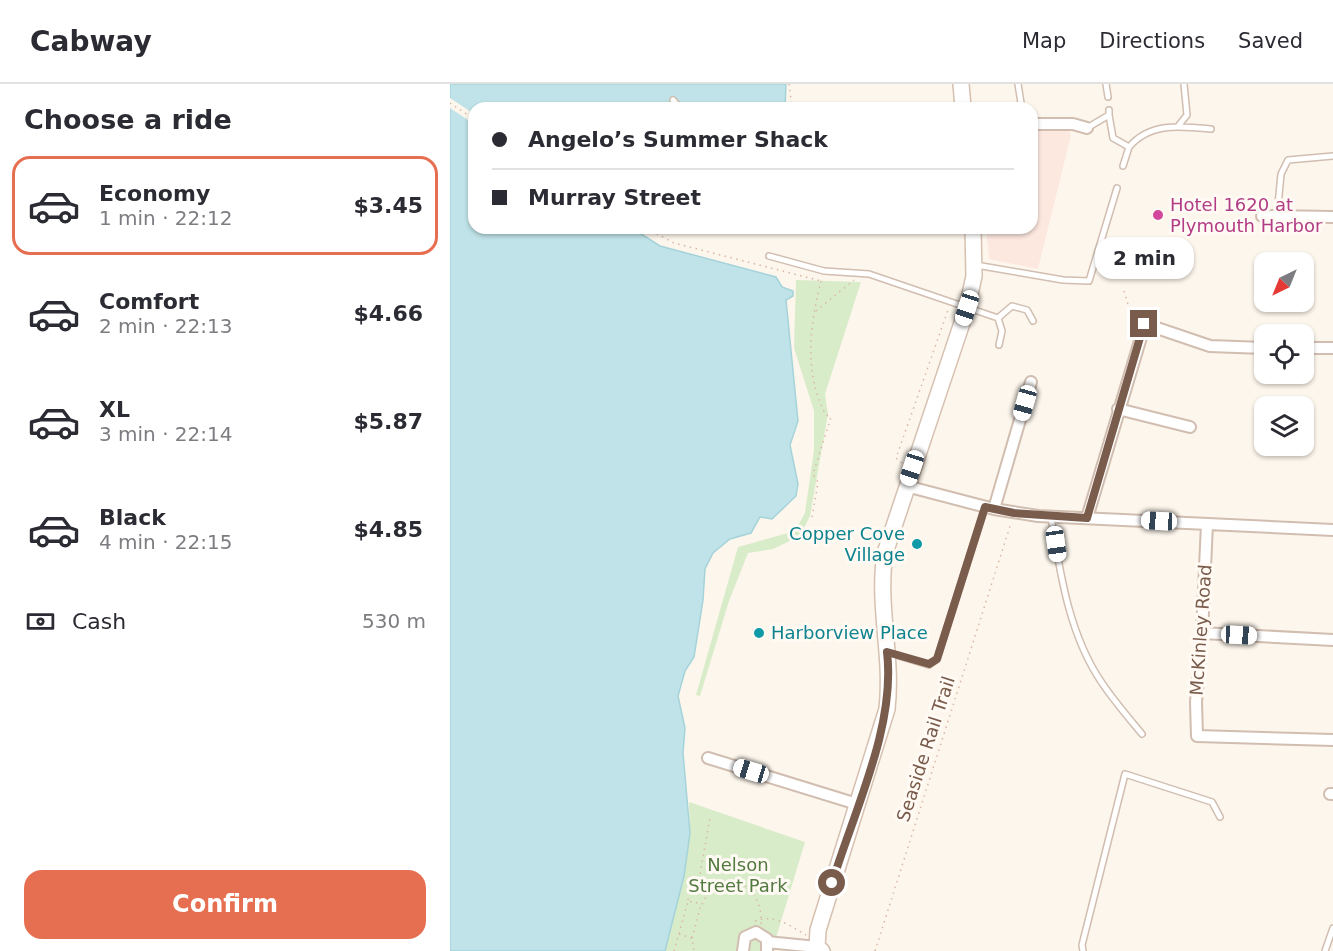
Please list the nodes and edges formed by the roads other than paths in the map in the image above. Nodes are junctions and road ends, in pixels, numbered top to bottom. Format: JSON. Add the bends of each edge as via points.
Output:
{"nodes":[{"id":1,"x":961,"y":84,"type":"edge"},
{"id":2,"x":1018,"y":84,"type":"edge"},
{"id":3,"x":1106,"y":84,"type":"edge"},
{"id":4,"x":1184,"y":84,"type":"edge"},
{"id":5,"x":1108,"y":97,"type":"dead end"},
{"id":6,"x":962,"y":102,"type":"edge"},
{"id":7,"x":1021,"y":102,"type":"edge"},
{"id":8,"x":1038,"y":124,"type":"edge"},
{"id":9,"x":1179,"y":126,"type":"junction"},
{"id":10,"x":1088,"y":128,"type":"joint"},
{"id":11,"x":1211,"y":129,"type":"dead end"},
{"id":12,"x":1129,"y":147,"type":"junction"},
{"id":13,"x":1333,"y":156,"type":"edge"},
{"id":14,"x":1123,"y":166,"type":"dead end"},
{"id":15,"x":1117,"y":188,"type":"dead end"},
{"id":16,"x":1262,"y":216,"type":"dead end"},
{"id":17,"x":1277,"y":216,"type":"junction"},
{"id":18,"x":1333,"y":216,"type":"edge"},
{"id":19,"x":973,"y":234,"type":"edge"},
{"id":20,"x":769,"y":256,"type":"dead end"},
{"id":21,"x":975,"y":264,"type":"junction"},
{"id":22,"x":967,"y":308,"type":"junction"},
{"id":23,"x":998,"y":318,"type":"junction"},
{"id":24,"x":1033,"y":321,"type":"dead end"},
{"id":25,"x":999,"y":345,"type":"dead end"},
{"id":26,"x":1254,"y":348,"type":"edge"},
{"id":27,"x":1314,"y":348,"type":"edge"},
{"id":28,"x":1333,"y":348,"type":"edge"},
{"id":29,"x":1031,"y":382,"type":"dead end"},
{"id":30,"x":1118,"y":409,"type":"junction"},
{"id":31,"x":1190,"y":427,"type":"dead end"},
{"id":32,"x":906,"y":486,"type":"junction"},
{"id":33,"x":989,"y":508,"type":"junction"},
{"id":34,"x":1052,"y":517,"type":"junction"},
{"id":35,"x":1087,"y":518,"type":"junction"},
{"id":36,"x":1206,"y":524,"type":"junction"},
{"id":37,"x":1333,"y":530,"type":"edge"},
{"id":38,"x":1202,"y":633,"type":"junction"},
{"id":39,"x":1333,"y":640,"type":"edge"},
{"id":40,"x":887,"y":652,"type":"junction"},
{"id":41,"x":1142,"y":734,"type":"dead end"},
{"id":42,"x":1333,"y":740,"type":"edge"},
{"id":43,"x":708,"y":758,"type":"dead end"},
{"id":44,"x":857,"y":804,"type":"junction"},
{"id":45,"x":1220,"y":817,"type":"dead end"},
{"id":46,"x":1333,"y":928,"type":"edge"},
{"id":47,"x":765,"y":942,"type":"edge"},
{"id":48,"x":815,"y":944,"type":"edge"},
{"id":49,"x":743,"y":951,"type":"edge"},
{"id":50,"x":1083,"y":951,"type":"edge"},
{"id":51,"x":1325,"y":951,"type":"edge"}],
"edges":[{"from":1,"to":6,"type":"main road"},
{"from":2,"to":7,"type":"lane"},
{"from":3,"to":5,"type":"lane"},
{"from":4,"to":9,"type":"lane","via":[[1187,115]]},
{"from":8,"to":10,"type":"street"},
{"from":9,"to":11,"type":"lane"},
{"from":9,"to":12,"type":"lane","via":[[1146,131]]},
{"from":10,"to":12,"type":"lane","via":[[1109,112],[1113,138]]},
{"from":12,"to":14,"type":"lane"},
{"from":13,"to":17,"type":"lane","via":[[1288,160],[1281,174]]},
{"from":15,"to":21,"type":"lane","via":[[1089,281]]},
{"from":16,"to":17,"type":"street"},
{"from":17,"to":18,"type":"street"},
{"from":19,"to":21,"type":"main road"},
{"from":20,"to":22,"type":"lane","via":[[824,271],[862,273]]},
{"from":21,"to":22,"type":"main road"},
{"from":22,"to":23,"type":"lane"},
{"from":22,"to":32,"type":"main road"},
{"from":23,"to":24,"type":"lane","via":[[1012,306],[1027,310]]},
{"from":23,"to":25,"type":"lane","via":[[1002,331]]},
{"from":26,"to":30,"type":"street","via":[[1210,346],[1144,324]]},
{"from":27,"to":28,"type":"street"},
{"from":29,"to":33,"type":"street"},
{"from":30,"to":31,"type":"street"},
{"from":30,"to":35,"type":"street"},
{"from":32,"to":33,"type":"street"},
{"from":32,"to":40,"type":"main road","via":[[888,538],[882,572]]},
{"from":33,"to":34,"type":"street"},
{"from":33,"to":40,"type":"lane","via":[[937,659],[929,664]]},
{"from":34,"to":35,"type":"street"},
{"from":34,"to":41,"type":"lane","via":[[1076,633],[1101,681]]},
{"from":35,"to":36,"type":"street"},
{"from":36,"to":37,"type":"street"},
{"from":36,"to":38,"type":"street","name":"McKinley Road"},
{"from":38,"to":39,"type":"street"},
{"from":38,"to":42,"type":"street","name":"McKinley Road","via":[[1197,736]]},
{"from":40,"to":44,"type":"main road","via":[[887,709]]},
{"from":43,"to":44,"type":"street"},
{"from":44,"to":48,"type":"main road"},
{"from":45,"to":50,"type":"lane","via":[[1212,802],[1125,774]]},
{"from":46,"to":51,"type":"lane"},
{"from":47,"to":48,"type":"street"},
{"from":47,"to":49,"type":"street","via":[[756,932],[745,937]]}]}
